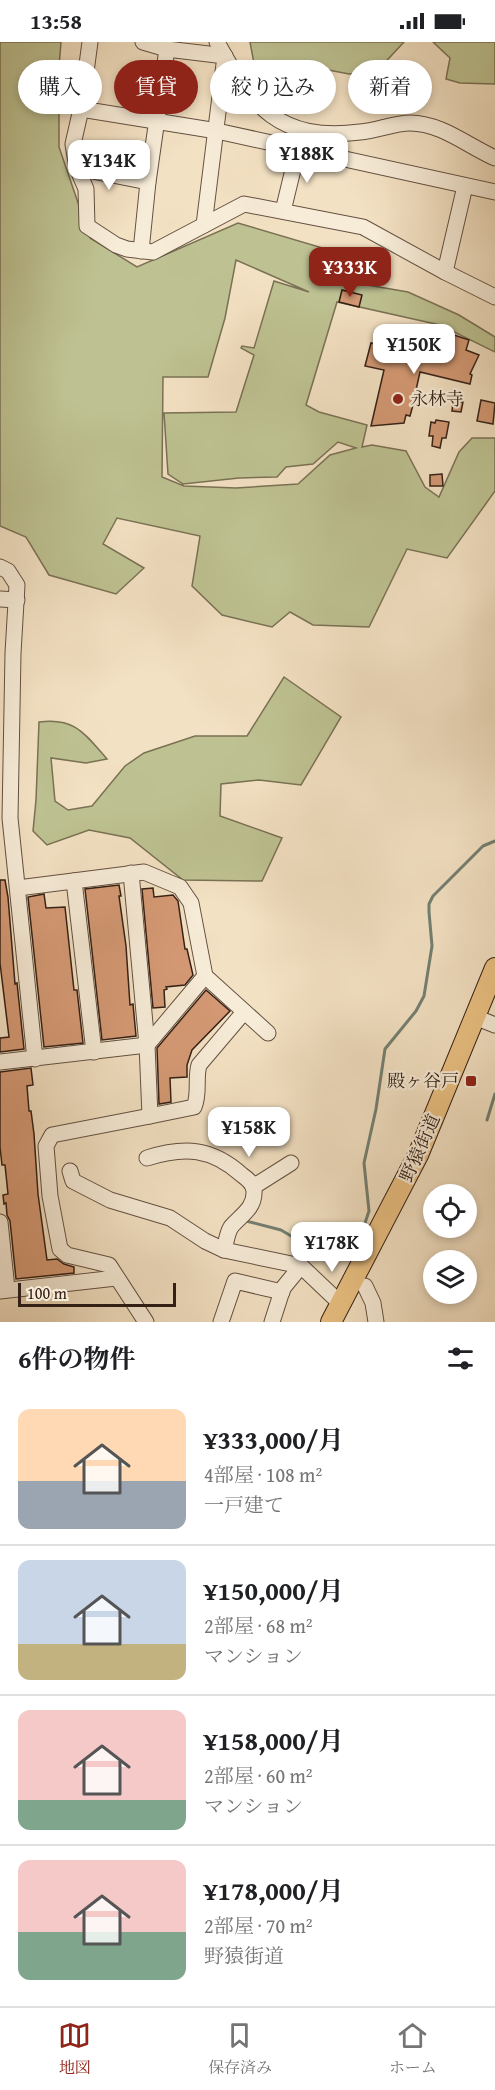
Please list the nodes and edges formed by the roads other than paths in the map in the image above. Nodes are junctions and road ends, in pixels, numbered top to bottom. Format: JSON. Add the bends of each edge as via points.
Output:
{"nodes":[{"id":1,"x":90,"y":42,"type":"edge"},
{"id":2,"x":143,"y":42,"type":"edge"},
{"id":3,"x":217,"y":42,"type":"edge"},
{"id":4,"x":166,"y":49,"type":"junction"},
{"id":5,"x":225,"y":56,"type":"junction"},
{"id":6,"x":88,"y":60,"type":"edge"},
{"id":7,"x":102,"y":112,"type":"edge"},
{"id":8,"x":80,"y":114,"type":"edge"},
{"id":9,"x":156,"y":120,"type":"junction"},
{"id":10,"x":217,"y":131,"type":"junction"},
{"id":11,"x":298,"y":149,"type":"junction"},
{"id":12,"x":495,"y":158,"type":"edge"},
{"id":13,"x":77,"y":168,"type":"junction"},
{"id":14,"x":148,"y":182,"type":"junction"},
{"id":15,"x":465,"y":186,"type":"junction"},
{"id":16,"x":495,"y":192,"type":"edge"},
{"id":17,"x":284,"y":211,"type":"junction"},
{"id":18,"x":204,"y":225,"type":"junction"},
{"id":19,"x":141,"y":251,"type":"junction"},
{"id":20,"x":445,"y":272,"type":"junction"},
{"id":21,"x":495,"y":297,"type":"edge"},
{"id":22,"x":0,"y":567,"type":"edge"},
{"id":23,"x":0,"y":598,"type":"edge"},
{"id":24,"x":17,"y":600,"type":"junction"},
{"id":25,"x":6,"y":653,"type":"edge"},
{"id":26,"x":5,"y":818,"type":"edge"},
{"id":27,"x":131,"y":873,"type":"junction"},
{"id":28,"x":74,"y":881,"type":"junction"},
{"id":29,"x":18,"y":888,"type":"junction"},
{"id":30,"x":495,"y":968,"type":"edge"},
{"id":31,"x":205,"y":976,"type":"junction"},
{"id":32,"x":495,"y":1002,"type":"edge"},
{"id":33,"x":244,"y":1012,"type":"junction"},
{"id":34,"x":486,"y":1021,"type":"edge"},
{"id":35,"x":268,"y":1033,"type":"dead end"},
{"id":36,"x":147,"y":1046,"type":"junction"},
{"id":37,"x":94,"y":1052,"type":"junction"},
{"id":38,"x":35,"y":1059,"type":"junction"},
{"id":39,"x":0,"y":1062,"type":"edge"},
{"id":40,"x":150,"y":1116,"type":"junction"},
{"id":41,"x":147,"y":1158,"type":"dead end"},
{"id":42,"x":291,"y":1163,"type":"dead end"},
{"id":43,"x":70,"y":1171,"type":"dead end"},
{"id":44,"x":253,"y":1187,"type":"junction"},
{"id":45,"x":0,"y":1222,"type":"edge"},
{"id":46,"x":224,"y":1250,"type":"junction"},
{"id":47,"x":301,"y":1266,"type":"junction"},
{"id":48,"x":116,"y":1278,"type":"junction"},
{"id":49,"x":365,"y":1287,"type":"junction"},
{"id":50,"x":3,"y":1290,"type":"edge"},
{"id":51,"x":282,"y":1292,"type":"junction"},
{"id":52,"x":343,"y":1313,"type":"edge"},
{"id":53,"x":146,"y":1322,"type":"edge"},
{"id":54,"x":221,"y":1322,"type":"edge"},
{"id":55,"x":272,"y":1322,"type":"edge"},
{"id":56,"x":331,"y":1322,"type":"edge"},
{"id":57,"x":376,"y":1322,"type":"edge"}],
"edges":[{"from":1,"to":6,"type":"street"},
{"from":2,"to":4,"type":"street"},
{"from":3,"to":5,"type":"street"},
{"from":4,"to":5,"type":"street"},
{"from":4,"to":9,"type":"street"},
{"from":5,"to":10,"type":"street"},
{"from":5,"to":12,"type":"street","via":[[258,106],[298,129],[334,134],[409,123],[423,125]]},
{"from":7,"to":9,"type":"street"},
{"from":8,"to":13,"type":"street","via":[[73,144]]},
{"from":9,"to":10,"type":"street"},
{"from":9,"to":14,"type":"street"},
{"from":10,"to":11,"type":"street"},
{"from":10,"to":18,"type":"street"},
{"from":11,"to":15,"type":"street"},
{"from":11,"to":17,"type":"street"},
{"from":13,"to":14,"type":"street"},
{"from":13,"to":19,"type":"street","via":[[86,189],[87,226],[116,245]]},
{"from":14,"to":19,"type":"street"},
{"from":15,"to":16,"type":"street"},
{"from":15,"to":20,"type":"street"},
{"from":17,"to":18,"type":"street","via":[[244,204]]},
{"from":17,"to":20,"type":"street","via":[[363,227]]},
{"from":18,"to":19,"type":"street","via":[[153,252]]},
{"from":20,"to":21,"type":"street"},
{"from":22,"to":24,"type":"street","via":[[8,570],[16,585]]},
{"from":23,"to":24,"type":"street"},
{"from":24,"to":25,"type":"street"},
{"from":25,"to":26,"type":"street"},
{"from":26,"to":29,"type":"street"},
{"from":27,"to":28,"type":"street"},
{"from":27,"to":31,"type":"street","via":[[144,872],[180,887],[190,903]]},
{"from":27,"to":36,"type":"street"},
{"from":28,"to":29,"type":"street"},
{"from":28,"to":37,"type":"street"},
{"from":29,"to":38,"type":"street"},
{"from":30,"to":34,"type":"main road","name":"野猿街道"},
{"from":31,"to":33,"type":"street"},
{"from":31,"to":36,"type":"street"},
{"from":32,"to":34,"type":"main road","name":"野猿街道"},
{"from":33,"to":35,"type":"street"},
{"from":33,"to":40,"type":"street","via":[[199,1065],[194,1107]]},
{"from":34,"to":49,"type":"main road","name":"野猿街道","via":[[437,1143]]},
{"from":34,"to":52,"type":"main road","name":"野猿街道"},
{"from":36,"to":37,"type":"street"},
{"from":36,"to":40,"type":"street"},
{"from":37,"to":38,"type":"street"},
{"from":38,"to":39,"type":"street"},
{"from":40,"to":48,"type":"street","via":[[52,1135],[46,1146],[60,1249],[67,1255],[108,1265]]},
{"from":41,"to":44,"type":"street","via":[[167,1152],[201,1152],[229,1163]]},
{"from":42,"to":44,"type":"street"},
{"from":43,"to":46,"type":"street","via":[[73,1181],[110,1200],[170,1218]]},
{"from":44,"to":46,"type":"street","via":[[251,1206],[230,1229]]},
{"from":45,"to":50,"type":"street"},
{"from":46,"to":47,"type":"street"},
{"from":47,"to":51,"type":"street"},
{"from":47,"to":52,"type":"street"},
{"from":48,"to":50,"type":"street"},
{"from":48,"to":53,"type":"street"},
{"from":49,"to":52,"type":"main road","name":"野猿街道"},
{"from":49,"to":57,"type":"street"},
{"from":51,"to":54,"type":"street","via":[[235,1281]]},
{"from":51,"to":55,"type":"street"},
{"from":52,"to":56,"type":"main road","name":"野猿街道"}]}
